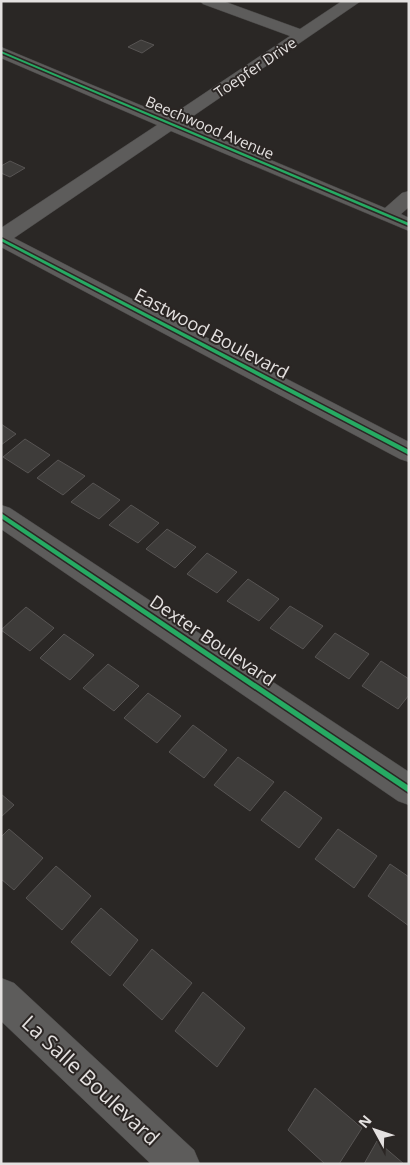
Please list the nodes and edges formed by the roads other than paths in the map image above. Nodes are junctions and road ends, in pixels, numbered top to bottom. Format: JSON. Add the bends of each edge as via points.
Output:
{"nodes":[{"id":1,"x":208,"y":1,"type":"edge"},
{"id":2,"x":352,"y":1,"type":"edge"},
{"id":3,"x":302,"y":35,"type":"junction"},
{"id":4,"x":1,"y":52,"type":"edge"},
{"id":5,"x":171,"y":124,"type":"junction"},
{"id":6,"x":409,"y":197,"type":"edge"},
{"id":7,"x":387,"y":216,"type":"junction"},
{"id":8,"x":409,"y":225,"type":"edge"},
{"id":9,"x":1,"y":238,"type":"edge"},
{"id":10,"x":409,"y":453,"type":"edge"},
{"id":11,"x":1,"y":515,"type":"edge"},
{"id":12,"x":409,"y":790,"type":"edge"},
{"id":13,"x":1,"y":996,"type":"edge"},
{"id":14,"x":180,"y":1164,"type":"edge"}],
"edges":[{"from":1,"to":3,"type":"street"},
{"from":2,"to":3,"type":"street","name":"Toepfer Drive"},
{"from":3,"to":5,"type":"street","name":"Toepfer Drive"},
{"from":4,"to":5,"type":"street","name":"Beechwood Avenue"},
{"from":5,"to":7,"type":"street","name":"Beechwood Avenue"},
{"from":5,"to":9,"type":"street","name":"Toepfer Drive"},
{"from":6,"to":7,"type":"street"},
{"from":7,"to":8,"type":"street","name":"Beechwood Avenue"},
{"from":9,"to":10,"type":"street","name":"Eastwood Boulevard"},
{"from":11,"to":12,"type":"street","name":"Dexter Boulevard"},
{"from":13,"to":14,"type":"street","name":"La Salle Boulevard"}]}
